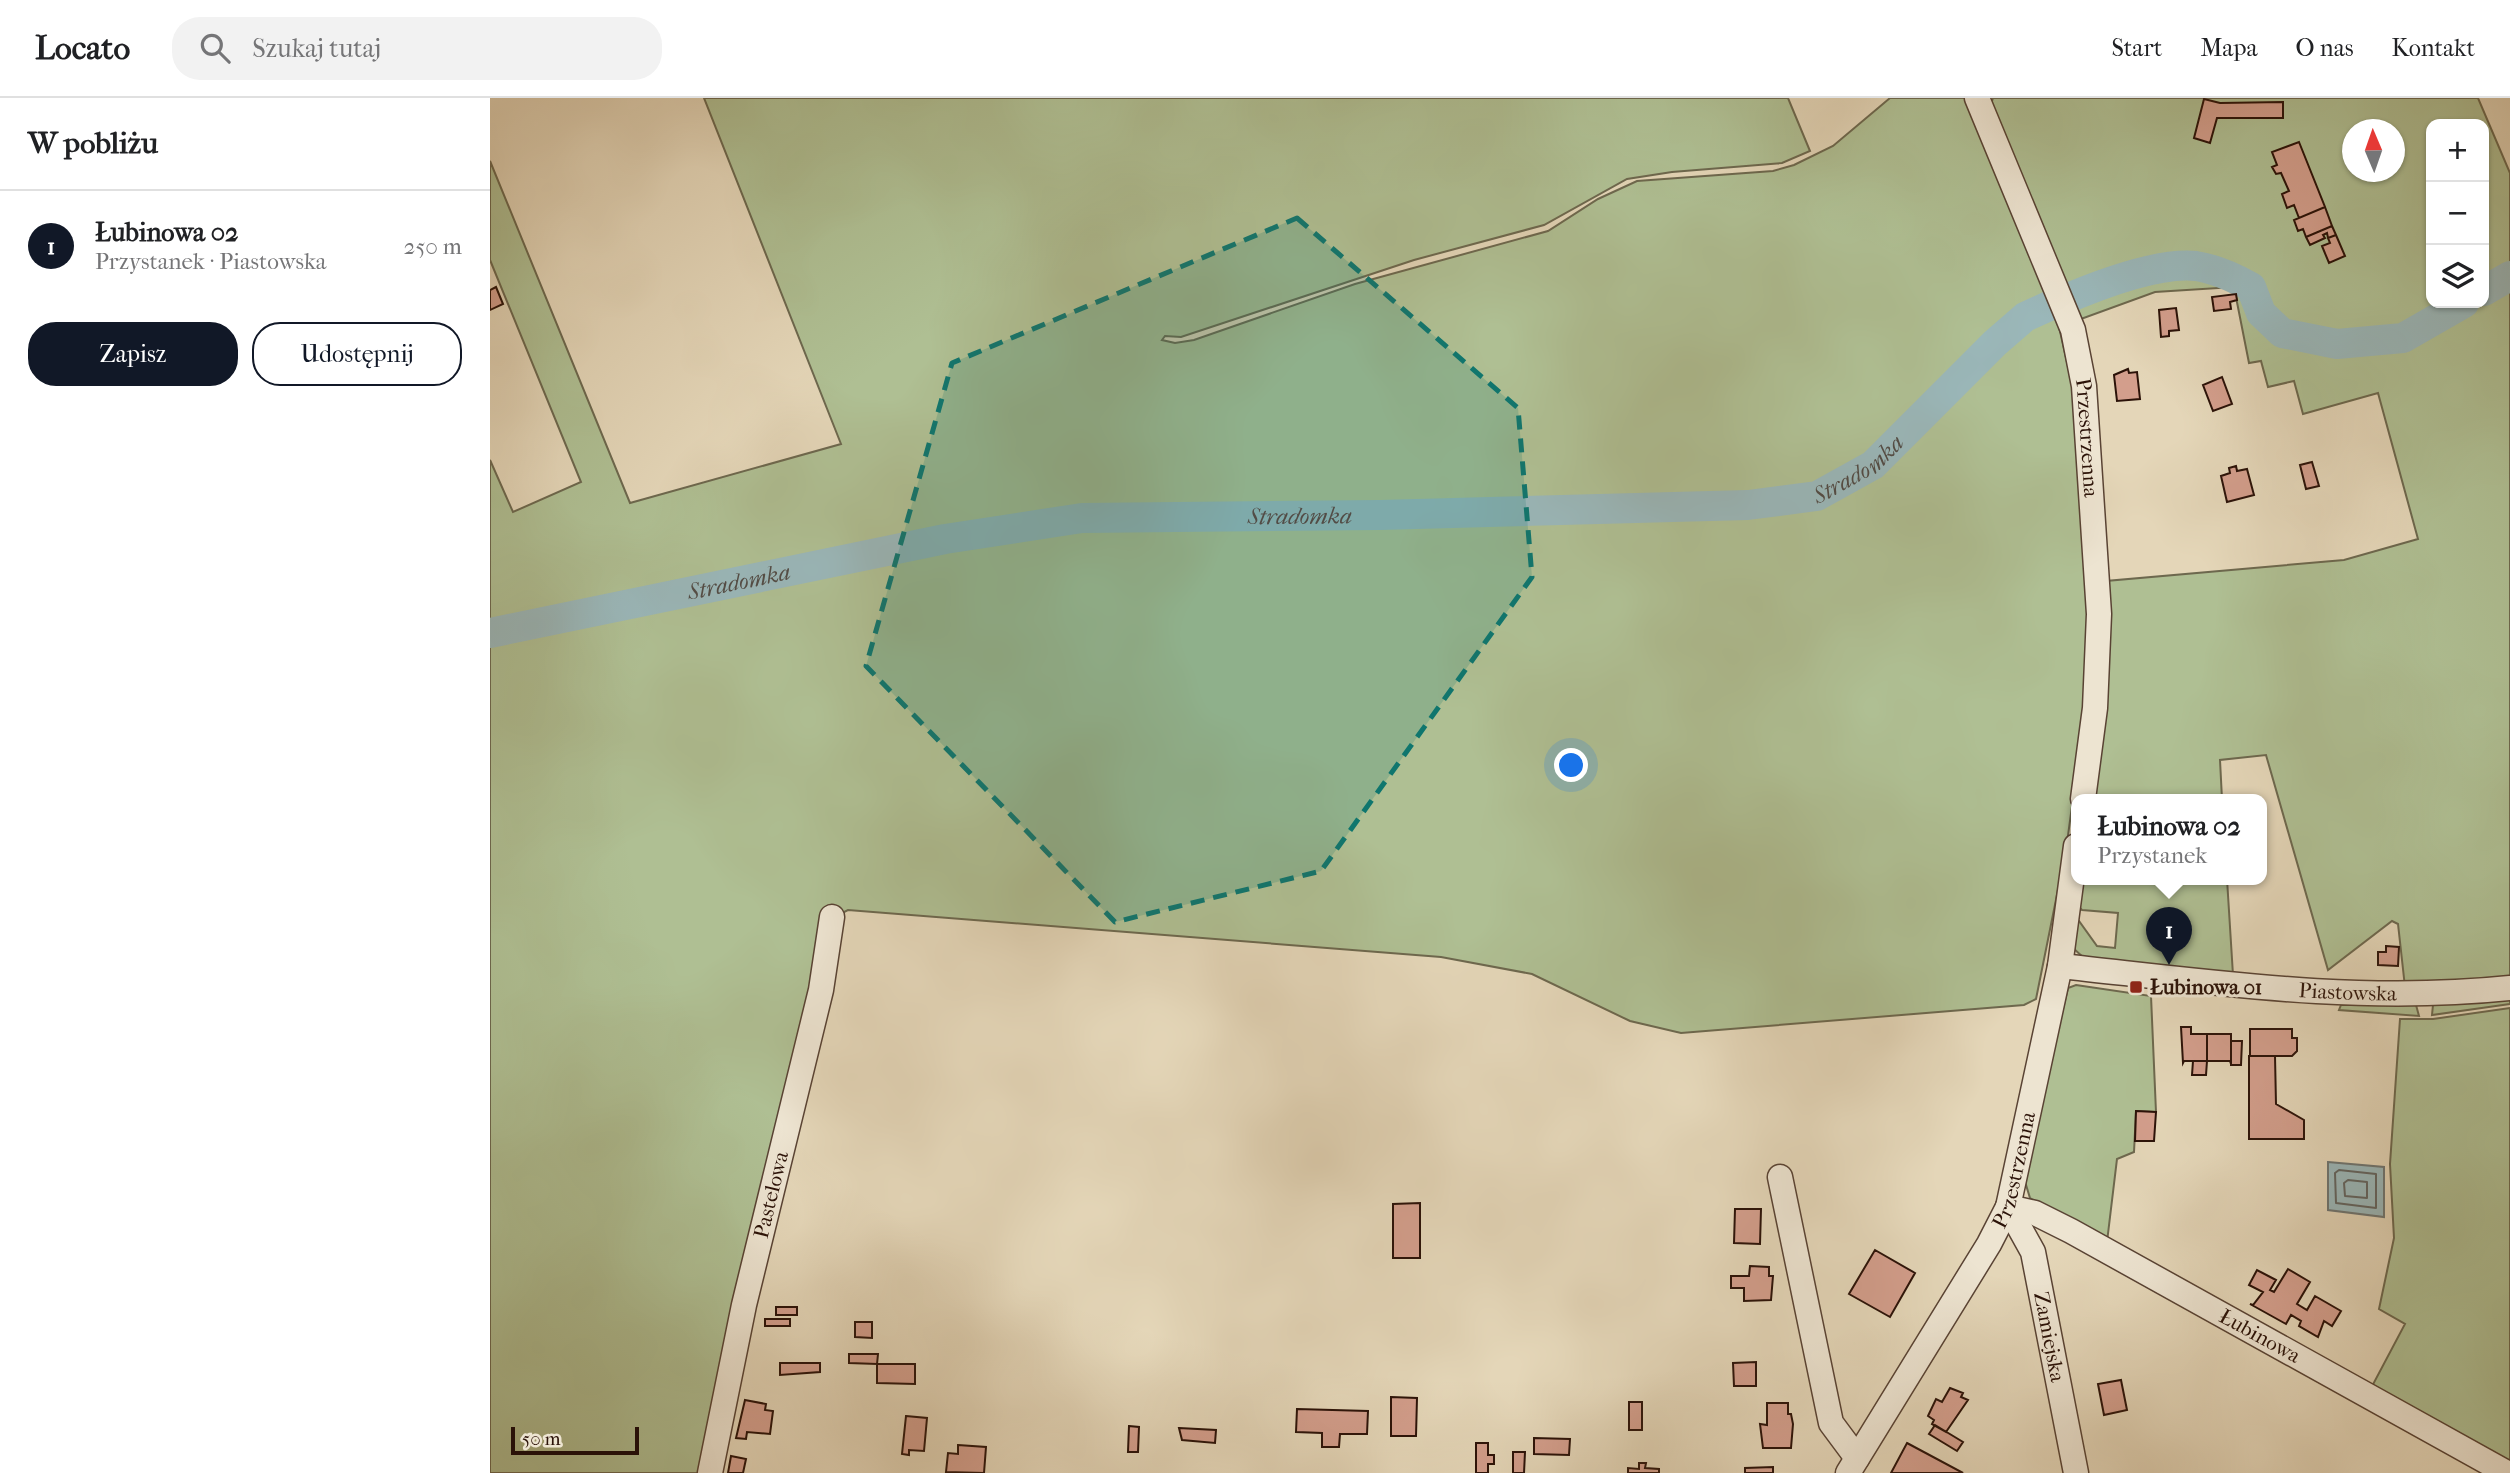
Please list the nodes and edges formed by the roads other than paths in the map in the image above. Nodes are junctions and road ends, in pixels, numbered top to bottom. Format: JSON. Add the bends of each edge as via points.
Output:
{"nodes":[{"id":1,"x":1977,"y":98,"type":"edge"},
{"id":2,"x":2084,"y":794,"type":"edge"},
{"id":3,"x":2071,"y":884,"type":"edge"},
{"id":4,"x":832,"y":917,"type":"dead end"},
{"id":5,"x":2060,"y":966,"type":"junction"},
{"id":6,"x":2510,"y":988,"type":"edge"},
{"id":7,"x":1780,"y":1177,"type":"dead end"},
{"id":8,"x":2008,"y":1207,"type":"junction"},
{"id":9,"x":1853,"y":1466,"type":"edge"},
{"id":10,"x":710,"y":1473,"type":"edge"},
{"id":11,"x":2076,"y":1473,"type":"edge"},
{"id":12,"x":2507,"y":1473,"type":"edge"}],
"edges":[{"from":1,"to":2,"type":"street","name":"Przestrzenna","via":[[2073,330],[2090,447],[2099,614],[2095,708]]},
{"from":3,"to":5,"type":"street","name":"Przestrzenna"},
{"from":4,"to":10,"type":"street","name":"Pastelowa","via":[[821,990],[744,1305]]},
{"from":5,"to":6,"type":"street","name":"Piastowska","via":[[2337,995]]},
{"from":5,"to":8,"type":"street","name":"Przestrzenna"},
{"from":7,"to":9,"type":"street","name":"Przestrzenna","via":[[1831,1423]]},
{"from":8,"to":9,"type":"street","name":"Przestrzenna"},
{"from":8,"to":11,"type":"street","name":"Zamiejska","via":[[2033,1252]]},
{"from":8,"to":12,"type":"street","name":"Łubinowa","via":[[2035,1213],[2071,1231]]}]}
